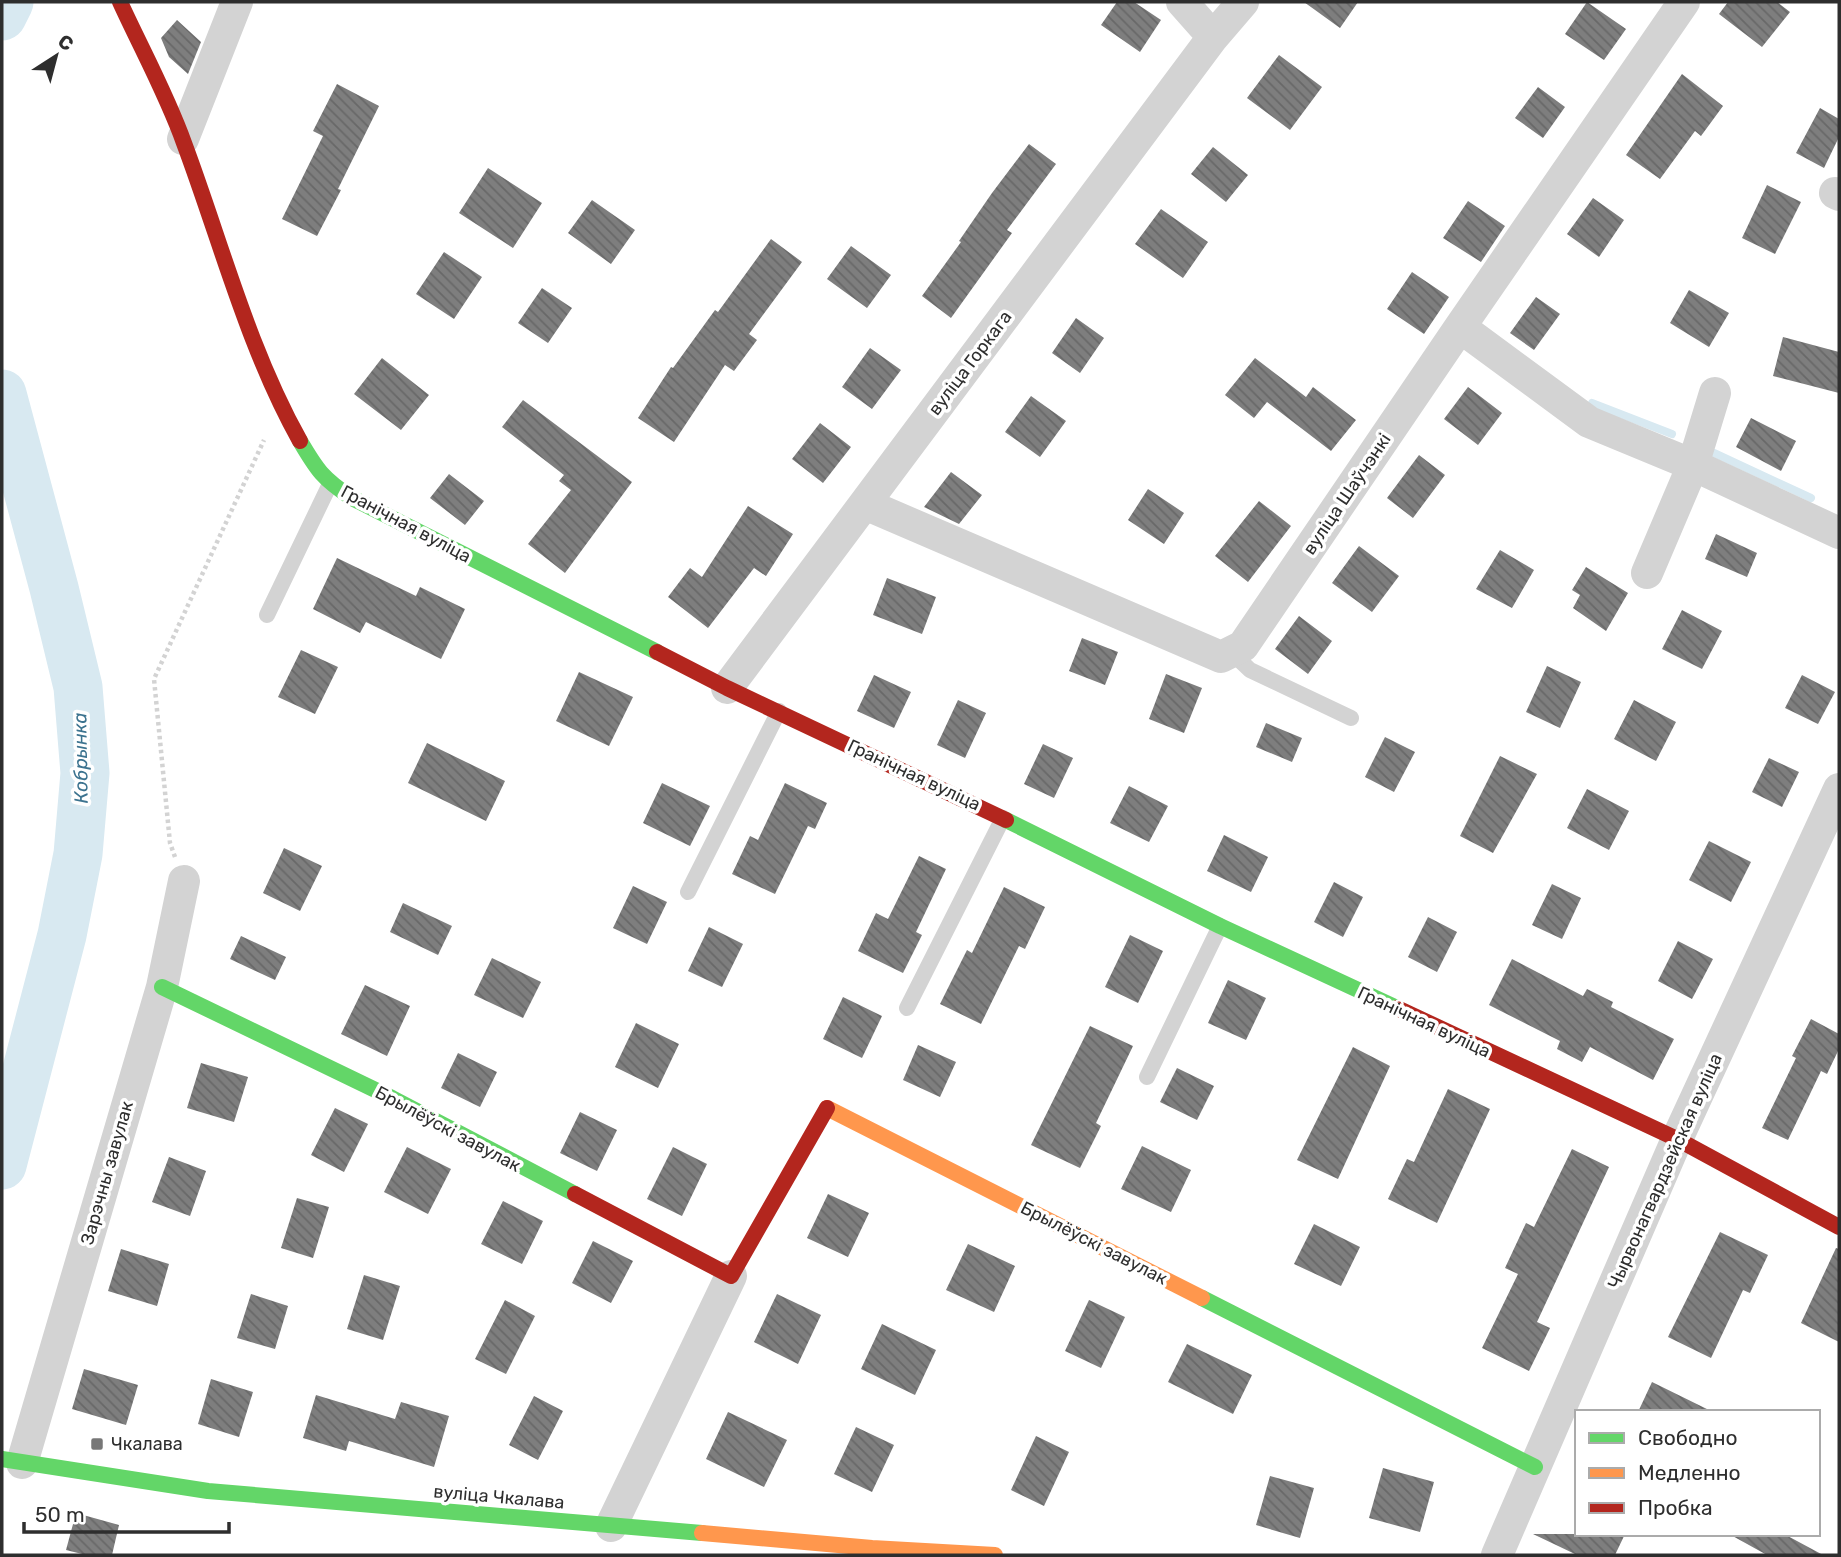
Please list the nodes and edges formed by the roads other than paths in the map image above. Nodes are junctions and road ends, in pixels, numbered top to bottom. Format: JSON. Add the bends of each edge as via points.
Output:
{"nodes":[{"id":1,"x":120,"y":2,"type":"edge"},
{"id":2,"x":237,"y":2,"type":"edge"},
{"id":3,"x":1182,"y":2,"type":"edge"},
{"id":4,"x":1243,"y":2,"type":"edge"},
{"id":5,"x":1684,"y":2,"type":"edge"},
{"id":6,"x":1213,"y":37,"type":"junction"},
{"id":7,"x":183,"y":139,"type":"junction"},
{"id":8,"x":1460,"y":327,"type":"junction"},
{"id":9,"x":1715,"y":393,"type":"dead end"},
{"id":10,"x":1693,"y":465,"type":"junction"},
{"id":11,"x":330,"y":484,"type":"junction"},
{"id":12,"x":865,"y":504,"type":"junction"},
{"id":13,"x":1839,"y":533,"type":"edge"},
{"id":14,"x":1647,"y":573,"type":"dead end"},
{"id":15,"x":268,"y":615,"type":"dead end"},
{"id":16,"x":1231,"y":652,"type":"junction"},
{"id":17,"x":727,"y":688,"type":"junction"},
{"id":18,"x":779,"y":711,"type":"junction"},
{"id":19,"x":1351,"y":718,"type":"dead end"},
{"id":20,"x":1839,"y":789,"type":"edge"},
{"id":21,"x":1003,"y":818,"type":"junction"},
{"id":22,"x":184,"y":881,"type":"road end"},
{"id":23,"x":688,"y":892,"type":"dead end"},
{"id":24,"x":1220,"y":926,"type":"junction"},
{"id":25,"x":162,"y":987,"type":"junction"},
{"id":26,"x":907,"y":1008,"type":"dead end"},
{"id":27,"x":1147,"y":1077,"type":"dead end"},
{"id":28,"x":1677,"y":1139,"type":"junction"},
{"id":29,"x":1839,"y":1227,"type":"edge"},
{"id":30,"x":731,"y":1276,"type":"junction"},
{"id":31,"x":12,"y":1461,"type":"edge"},
{"id":32,"x":1535,"y":1467,"type":"junction"},
{"id":33,"x":611,"y":1525,"type":"junction"},
{"id":34,"x":871,"y":1551,"type":"edge"},
{"id":35,"x":995,"y":1555,"type":"edge"},
{"id":36,"x":1497,"y":1555,"type":"edge"}],
"edges":[{"from":1,"to":7,"type":"main road","name":"Гранічная вуліца"},
{"from":2,"to":7,"type":"street"},
{"from":3,"to":6,"type":"street"},
{"from":4,"to":6,"type":"street","name":"вуліца Горкага"},
{"from":5,"to":8,"type":"street","name":"вуліца Шаўчэнкі"},
{"from":6,"to":12,"type":"street","name":"вуліца Горкага"},
{"from":7,"to":11,"type":"main road","name":"Гранічная вуліца","via":[[281,405],[319,473]]},
{"from":8,"to":10,"type":"street","via":[[1589,422]]},
{"from":8,"to":16,"type":"street","name":"вуліца Шаўчэнкі","via":[[1244,646]]},
{"from":9,"to":10,"type":"street"},
{"from":10,"to":13,"type":"street"},
{"from":10,"to":14,"type":"street"},
{"from":11,"to":15,"type":"lane"},
{"from":11,"to":17,"type":"main road","name":"Гранічная вуліца"},
{"from":12,"to":16,"type":"street","via":[[1221,657]]},
{"from":12,"to":17,"type":"street","name":"вуліца Горкага"},
{"from":16,"to":19,"type":"lane","via":[[1250,670]]},
{"from":17,"to":18,"type":"main road","name":"Гранічная вуліца"},
{"from":18,"to":21,"type":"main road","name":"Гранічная вуліца"},
{"from":18,"to":23,"type":"lane"},
{"from":20,"to":28,"type":"street","name":"Чырвонагвардзейская вуліца"},
{"from":21,"to":24,"type":"main road","name":"Гранічная вуліца"},
{"from":21,"to":26,"type":"lane"},
{"from":22,"to":25,"type":"street","name":"Зарэчны завулак"},
{"from":24,"to":27,"type":"lane"},
{"from":24,"to":28,"type":"main road","name":"Гранічная вуліца"},
{"from":25,"to":30,"type":"main road","name":"Брылёўскі завулак","via":[[391,1098]]},
{"from":25,"to":31,"type":"street","name":"Зарэчны завулак"},
{"from":28,"to":29,"type":"main road","name":"Гранічная вуліца"},
{"from":28,"to":32,"type":"street","name":"Чырвонагвардзейская вуліца"},
{"from":30,"to":32,"type":"main road","name":"Брылёўскі завулак","via":[[825,1107]]},
{"from":30,"to":33,"type":"street","name":"Брылёўскі завулак"},
{"from":31,"to":33,"type":"main road","name":"вуліца Чкалава","via":[[208,1491]]},
{"from":32,"to":36,"type":"street","name":"Чырвонагвардзейская вуліца"},
{"from":33,"to":34,"type":"main road","name":"вуліца Чкалава"},
{"from":34,"to":35,"type":"main road","name":"вуліца Чкалава"}]}
